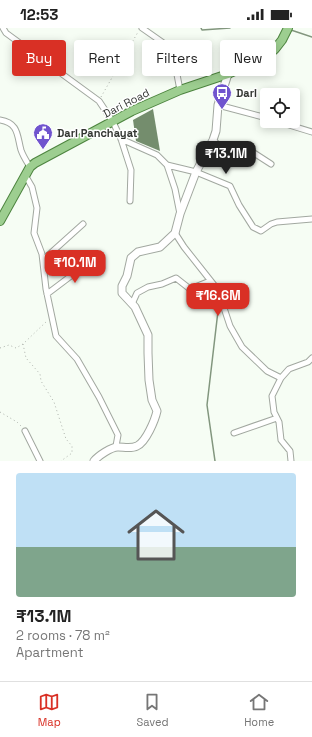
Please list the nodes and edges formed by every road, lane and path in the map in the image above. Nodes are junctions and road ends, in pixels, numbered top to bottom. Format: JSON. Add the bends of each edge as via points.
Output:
{"nodes":[{"id":1,"x":3,"y":28,"type":"edge"},
{"id":2,"x":141,"y":28,"type":"edge"},
{"id":3,"x":288,"y":28,"type":"edge"},
{"id":4,"x":276,"y":48,"type":"edge"},
{"id":5,"x":222,"y":76,"type":"edge"},
{"id":6,"x":227,"y":76,"type":"edge"},
{"id":7,"x":180,"y":90,"type":"junction"},
{"id":8,"x":99,"y":101,"type":"junction"},
{"id":9,"x":218,"y":104,"type":"junction"},
{"id":10,"x":260,"y":116,"type":"edge"},
{"id":11,"x":0,"y":120,"type":"edge"},
{"id":12,"x":113,"y":122,"type":"junction"},
{"id":13,"x":299,"y":128,"type":"edge"},
{"id":14,"x":312,"y":132,"type":"edge"},
{"id":15,"x":121,"y":139,"type":"junction"},
{"id":16,"x":213,"y":140,"type":"junction"},
{"id":17,"x":271,"y":164,"type":"dead end"},
{"id":18,"x":167,"y":165,"type":"junction"},
{"id":19,"x":30,"y":167,"type":"junction"},
{"id":20,"x":196,"y":172,"type":"junction"},
{"id":21,"x":25,"y":175,"type":"junction"},
{"id":22,"x":130,"y":201,"type":"dead end"},
{"id":23,"x":180,"y":214,"type":"junction"},
{"id":24,"x":312,"y":219,"type":"edge"},
{"id":25,"x":0,"y":221,"type":"edge"},
{"id":26,"x":83,"y":224,"type":"dead end"},
{"id":27,"x":176,"y":233,"type":"junction"},
{"id":28,"x":43,"y":260,"type":"junction"},
{"id":29,"x":92,"y":260,"type":"dead end"},
{"id":30,"x":210,"y":281,"type":"junction"},
{"id":31,"x":47,"y":294,"type":"junction"},
{"id":32,"x":132,"y":304,"type":"junction"},
{"id":33,"x":52,"y":318,"type":"junction"},
{"id":34,"x":24,"y":344,"type":"junction"},
{"id":35,"x":0,"y":348,"type":"edge"},
{"id":36,"x":312,"y":358,"type":"edge"},
{"id":37,"x":281,"y":378,"type":"junction"},
{"id":38,"x":0,"y":412,"type":"edge"},
{"id":39,"x":277,"y":418,"type":"junction"},
{"id":40,"x":25,"y":431,"type":"joint"},
{"id":41,"x":234,"y":434,"type":"dead end"},
{"id":42,"x":116,"y":446,"type":"junction"},
{"id":43,"x":40,"y":461,"type":"edge"},
{"id":44,"x":61,"y":461,"type":"edge"},
{"id":45,"x":94,"y":461,"type":"edge"},
{"id":46,"x":291,"y":461,"type":"edge"}],
"edges":[{"from":1,"to":8,"type":"street","via":[[6,33]]},
{"from":2,"to":7,"type":"street","via":[[172,49]]},
{"from":2,"to":8,"type":"path"},
{"from":3,"to":4,"type":"main road","name":"Dari Road"},
{"from":5,"to":7,"type":"main road","name":"Dari Road"},
{"from":6,"to":9,"type":"street"},
{"from":7,"to":12,"type":"main road","name":"Dari Road"},
{"from":8,"to":12,"type":"street"},
{"from":9,"to":10,"type":"street"},
{"from":9,"to":16,"type":"street"},
{"from":11,"to":19,"type":"street","via":[[6,121],[17,130],[22,151]]},
{"from":12,"to":15,"type":"street"},
{"from":12,"to":19,"type":"main road","name":"Dari Road"},
{"from":13,"to":14,"type":"street"},
{"from":15,"to":18,"type":"street","via":[[157,155]]},
{"from":15,"to":22,"type":"street","via":[[131,170]]},
{"from":16,"to":17,"type":"street","via":[[222,148],[254,153]]},
{"from":16,"to":20,"type":"street"},
{"from":18,"to":20,"type":"street"},
{"from":18,"to":23,"type":"street","via":[[176,189]]},
{"from":19,"to":21,"type":"main road","name":"Dari Road"},
{"from":20,"to":23,"type":"street"},
{"from":20,"to":24,"type":"street","via":[[230,186],[252,227],[261,232],[277,222]]},
{"from":21,"to":25,"type":"main road","name":"Dari Road"},
{"from":21,"to":28,"type":"street","via":[[32,187],[37,208],[34,233]]},
{"from":23,"to":27,"type":"street"},
{"from":26,"to":28,"type":"street"},
{"from":27,"to":30,"type":"street"},
{"from":27,"to":32,"type":"street","via":[[160,247],[138,252],[131,258],[122,293]]},
{"from":28,"to":31,"type":"street"},
{"from":29,"to":31,"type":"street"},
{"from":30,"to":32,"type":"street","via":[[190,289],[176,278],[137,293]]},
{"from":30,"to":37,"type":"street","via":[[218,290],[230,326],[242,347],[268,371]]},
{"from":31,"to":33,"type":"street"},
{"from":32,"to":42,"type":"street","via":[[148,335],[149,380],[152,400],[158,411],[139,446]]},
{"from":33,"to":34,"type":"path","via":[[45,321]]},
{"from":33,"to":42,"type":"street","via":[[56,336],[77,359],[99,397],[118,435]]},
{"from":34,"to":35,"type":"path","via":[[16,348],[9,345]]},
{"from":34,"to":44,"type":"path","via":[[26,358],[40,374],[40,381],[54,402],[66,439],[72,446],[72,453]]},
{"from":36,"to":37,"type":"street","via":[[289,369]]},
{"from":37,"to":39,"type":"street","via":[[272,396]]},
{"from":38,"to":40,"type":"path","via":[[17,422]]},
{"from":39,"to":41,"type":"street"},
{"from":39,"to":46,"type":"street","via":[[281,440],[290,451]]},
{"from":40,"to":43,"type":"street"},
{"from":42,"to":45,"type":"street"}]}
